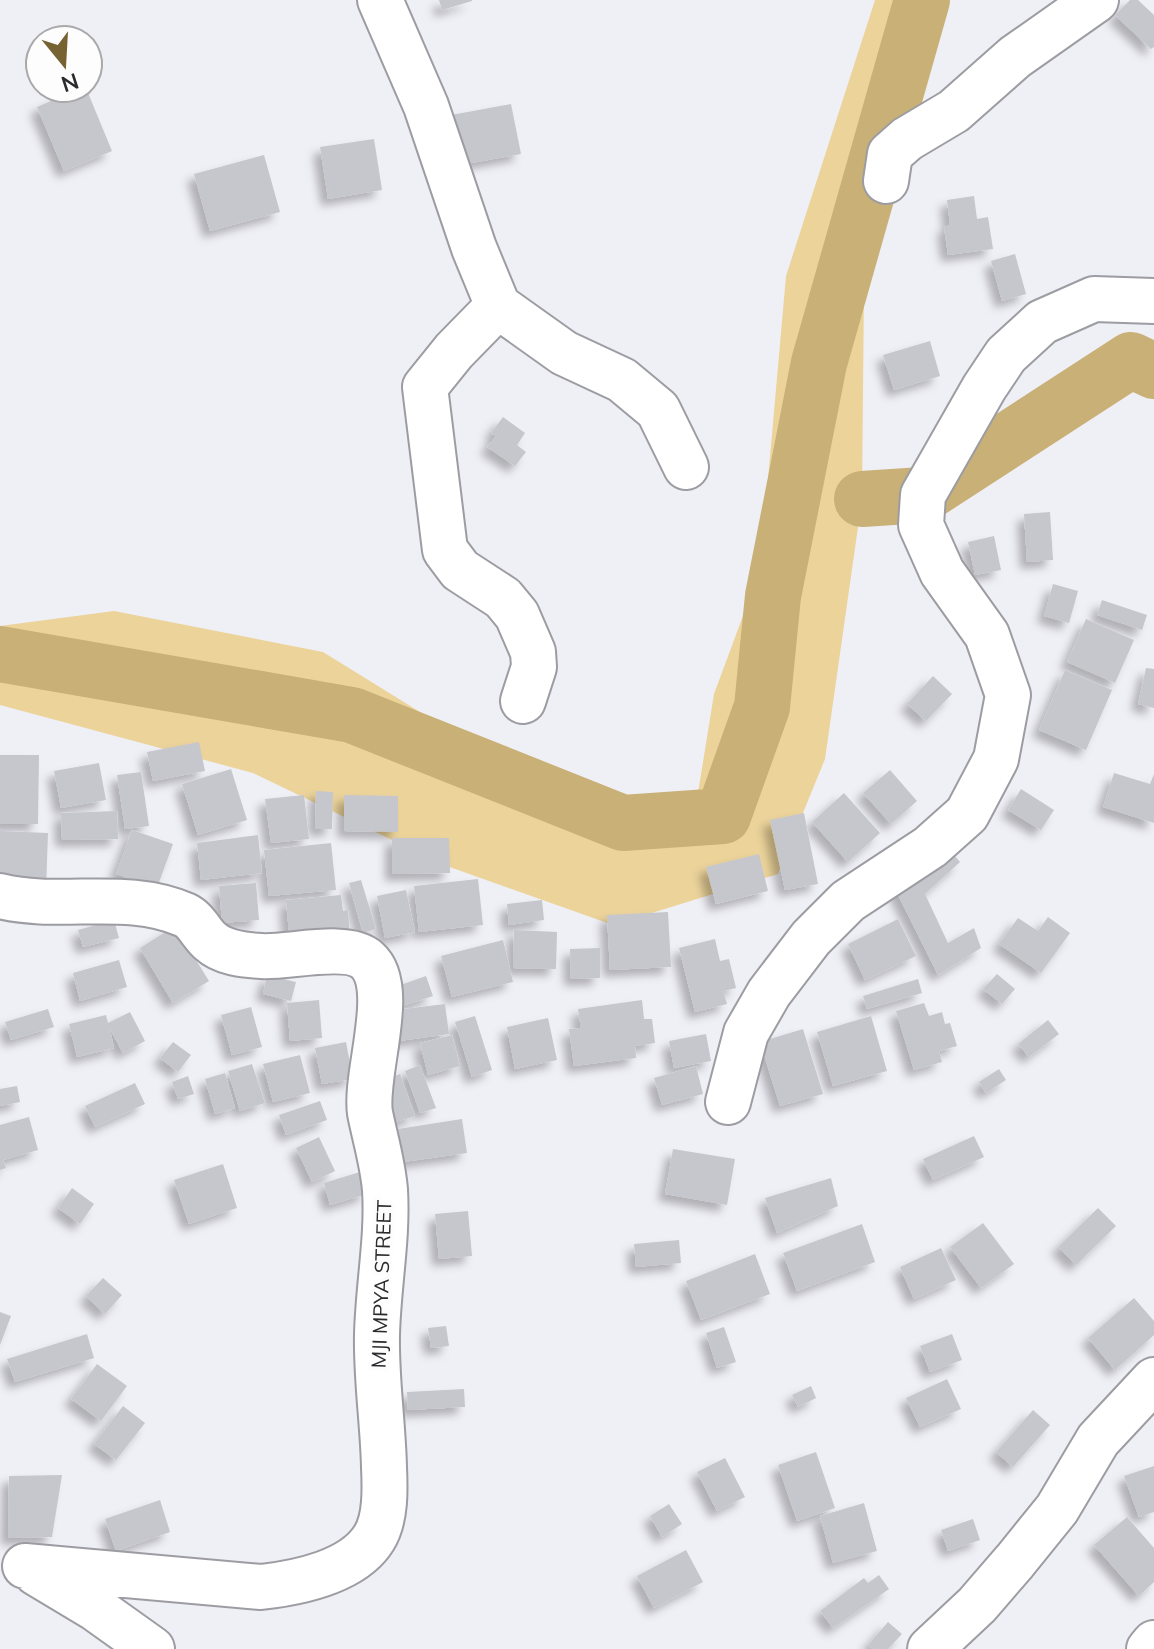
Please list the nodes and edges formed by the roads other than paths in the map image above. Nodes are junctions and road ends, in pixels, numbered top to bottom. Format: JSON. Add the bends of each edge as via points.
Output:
{"nodes":[{"id":1,"x":380,"y":0,"type":"edge"},
{"id":2,"x":1096,"y":0,"type":"edge"},
{"id":3,"x":886,"y":181,"type":"dead end"},
{"id":4,"x":1154,"y":301,"type":"edge"},
{"id":5,"x":498,"y":306,"type":"junction"},
{"id":6,"x":686,"y":467,"type":"dead end"},
{"id":7,"x":523,"y":701,"type":"dead end"},
{"id":8,"x":0,"y":896,"type":"edge"},
{"id":9,"x":728,"y":1102,"type":"dead end"},
{"id":10,"x":1154,"y":1380,"type":"edge"},
{"id":11,"x":13,"y":1566,"type":"edge"},
{"id":12,"x":1154,"y":1643,"type":"edge"},
{"id":13,"x":152,"y":1649,"type":"edge"},
{"id":14,"x":930,"y":1649,"type":"edge"},
{"id":15,"x":1149,"y":1649,"type":"edge"}],
"edges":[{"from":1,"to":5,"type":"street","via":[[426,106]]},
{"from":2,"to":3,"type":"street","via":[[1015,57],[954,111],[907,139],[890,154]]},
{"from":4,"to":9,"type":"street","via":[[1094,299],[1042,322],[1006,355],[923,495],[921,525],[942,572],[987,635],[1008,695],[996,759],[967,814],[930,847],[848,901],[811,938],[746,1033]]},
{"from":5,"to":6,"type":"street","via":[[564,353],[622,380],[658,410]]},
{"from":5,"to":7,"type":"street","via":[[425,387],[445,550],[460,570],[503,598],[517,615],[533,652]]},
{"from":8,"to":11,"type":"street","name":"MJI MPYA STREET","via":[[161,907],[189,916],[211,942],[232,953],[263,957],[346,951],[367,959],[377,974],[381,1004],[369,1108],[385,1189],[377,1335],[384,1486],[374,1538],[326,1573],[294,1584],[261,1587]]},
{"from":10,"to":14,"type":"street","via":[[1098,1440],[1057,1509],[1015,1561]]},
{"from":11,"to":13,"type":"street","via":[[96,1609]]},
{"from":12,"to":15,"type":"street"}]}
